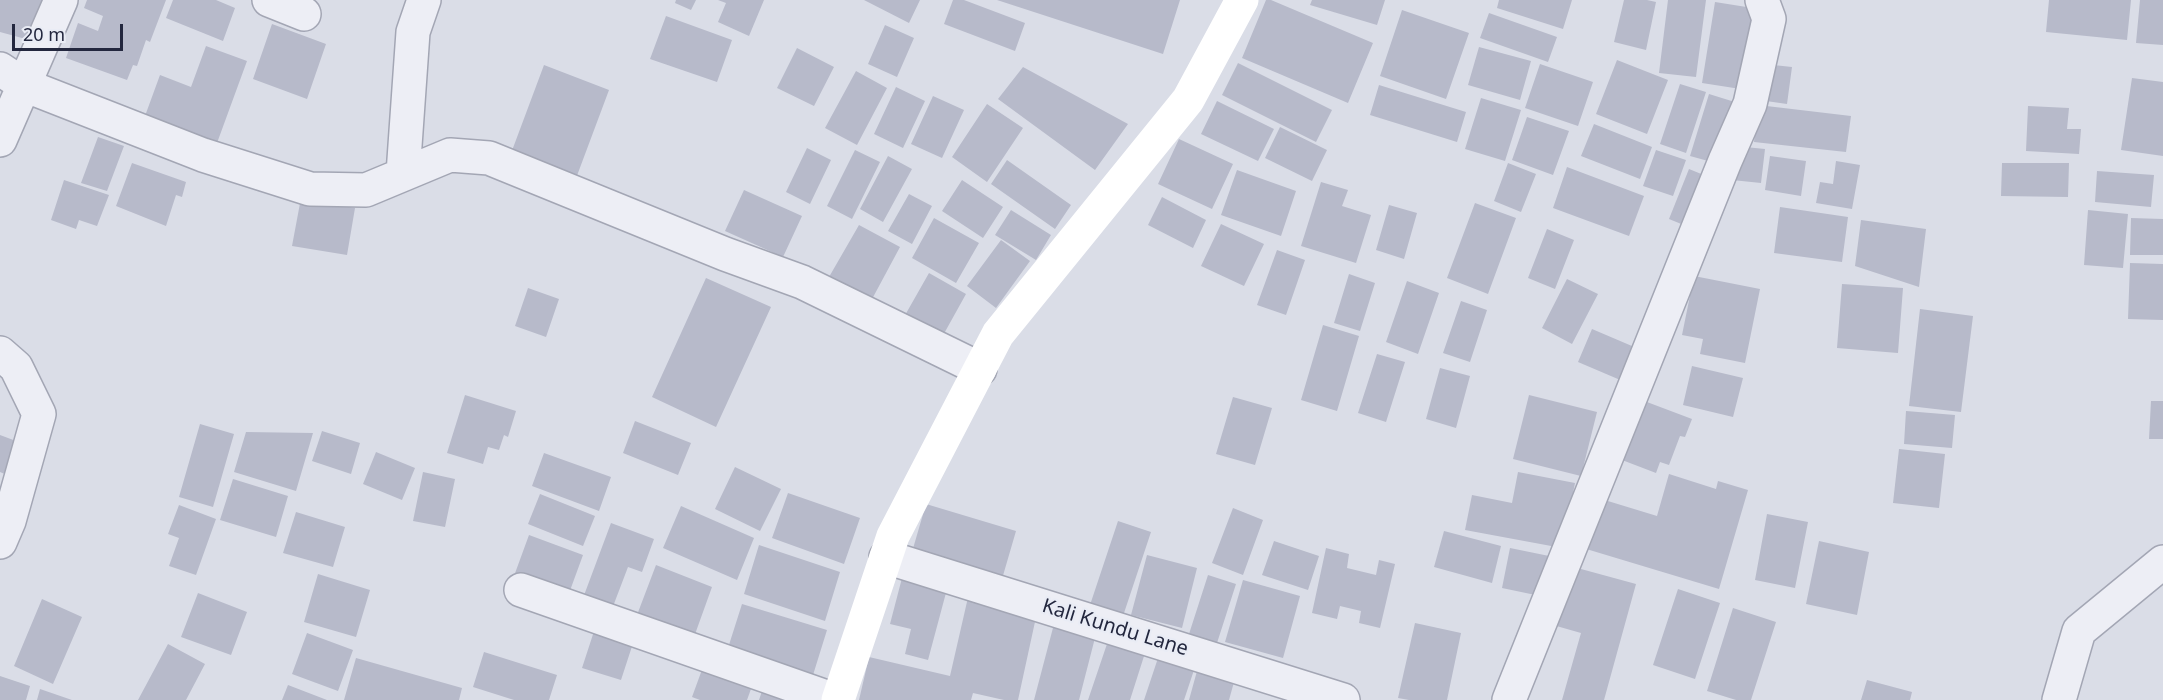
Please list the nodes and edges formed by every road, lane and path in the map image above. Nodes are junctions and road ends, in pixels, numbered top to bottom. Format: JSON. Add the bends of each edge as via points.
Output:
{"nodes":[{"id":1,"x":61,"y":0,"type":"edge"},
{"id":2,"x":269,"y":0,"type":"edge"},
{"id":3,"x":424,"y":0,"type":"edge"},
{"id":4,"x":1242,"y":0,"type":"edge"},
{"id":5,"x":1762,"y":0,"type":"edge"},
{"id":6,"x":304,"y":14,"type":"dead end"},
{"id":7,"x":12,"y":77,"type":"edge"},
{"id":8,"x":0,"y":140,"type":"edge"},
{"id":9,"x":403,"y":174,"type":"junction"},
{"id":10,"x":0,"y":352,"type":"edge"},
{"id":11,"x":980,"y":369,"type":"junction"},
{"id":12,"x":0,"y":542,"type":"edge"},
{"id":13,"x":886,"y":557,"type":"junction"},
{"id":14,"x":2163,"y":562,"type":"edge"},
{"id":15,"x":521,"y":590,"type":"dead end"},
{"id":16,"x":837,"y":700,"type":"edge"},
{"id":17,"x":1344,"y":700,"type":"edge"},
{"id":18,"x":1509,"y":700,"type":"edge"},
{"id":19,"x":2060,"y":700,"type":"edge"}],
"edges":[{"from":1,"to":7,"type":"street"},
{"from":2,"to":6,"type":"street"},
{"from":3,"to":9,"type":"street","via":[[413,32]]},
{"from":4,"to":11,"type":"main road","via":[[1188,100],[998,334]]},
{"from":5,"to":18,"type":"street","via":[[1769,19],[1750,104]]},
{"from":7,"to":8,"type":"street"},
{"from":7,"to":9,"type":"street","via":[[203,155],[310,189],[366,190]]},
{"from":9,"to":11,"type":"street","via":[[450,155],[489,158],[724,255],[802,282]]},
{"from":10,"to":12,"type":"street","via":[[16,367],[39,414]]},
{"from":11,"to":13,"type":"main road","via":[[893,536]]},
{"from":13,"to":16,"type":"main road"},
{"from":13,"to":17,"type":"street","name":"Kali Kundu Lane"},
{"from":14,"to":19,"type":"street","via":[[2079,631]]},
{"from":15,"to":16,"type":"street"}]}
